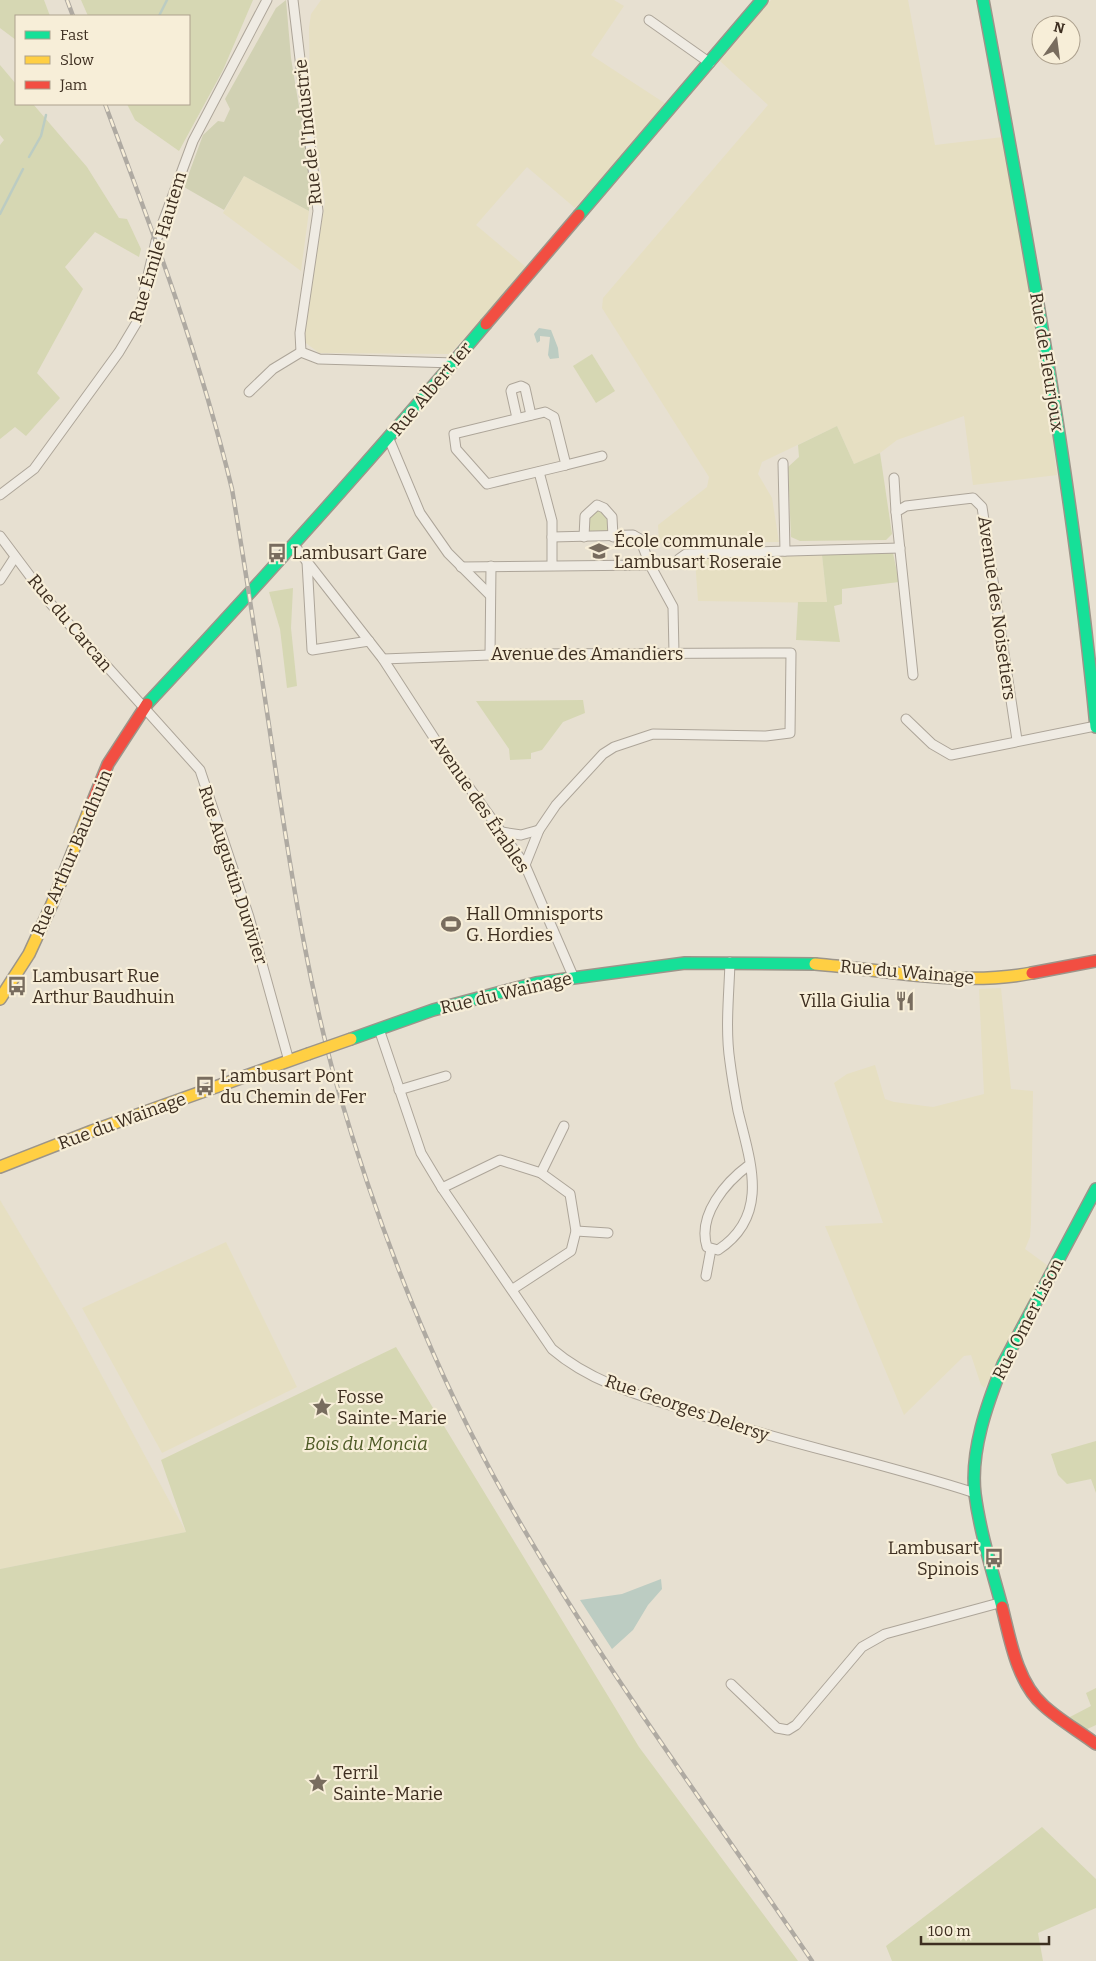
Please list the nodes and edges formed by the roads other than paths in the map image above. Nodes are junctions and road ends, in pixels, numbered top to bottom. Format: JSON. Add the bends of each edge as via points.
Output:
{"nodes":[{"id":1,"x":267,"y":0,"type":"edge"},
{"id":2,"x":293,"y":0,"type":"edge"},
{"id":3,"x":762,"y":0,"type":"edge"},
{"id":4,"x":983,"y":0,"type":"edge"},
{"id":5,"x":649,"y":20,"type":"dead end"},
{"id":6,"x":710,"y":62,"type":"junction"},
{"id":7,"x":301,"y":352,"type":"junction"},
{"id":8,"x":455,"y":363,"type":"junction"},
{"id":9,"x":249,"y":392,"type":"dead end"},
{"id":10,"x":531,"y":415,"type":"junction"},
{"id":11,"x":517,"y":418,"type":"junction"},
{"id":12,"x":389,"y":439,"type":"junction"},
{"id":13,"x":602,"y":456,"type":"dead end"},
{"id":14,"x":783,"y":463,"type":"dead end"},
{"id":15,"x":566,"y":465,"type":"junction"},
{"id":16,"x":539,"y":472,"type":"junction"},
{"id":17,"x":894,"y":478,"type":"dead end"},
{"id":18,"x":0,"y":495,"type":"edge"},
{"id":19,"x":896,"y":512,"type":"junction"},
{"id":20,"x":0,"y":536,"type":"edge"},
{"id":21,"x":552,"y":537,"type":"junction"},
{"id":22,"x":584,"y":537,"type":"junction"},
{"id":23,"x":613,"y":537,"type":"junction"},
{"id":24,"x":294,"y":545,"type":"junction"},
{"id":25,"x":900,"y":548,"type":"junction"},
{"id":26,"x":785,"y":551,"type":"junction"},
{"id":27,"x":15,"y":557,"type":"junction"},
{"id":28,"x":679,"y":559,"type":"dead end"},
{"id":29,"x":307,"y":562,"type":"junction"},
{"id":30,"x":650,"y":565,"type":"junction"},
{"id":31,"x":491,"y":566,"type":"junction"},
{"id":32,"x":552,"y":566,"type":"junction"},
{"id":33,"x":461,"y":567,"type":"junction"},
{"id":34,"x":0,"y":580,"type":"edge"},
{"id":35,"x":489,"y":594,"type":"junction"},
{"id":36,"x":369,"y":641,"type":"junction"},
{"id":37,"x":674,"y":653,"type":"junction"},
{"id":38,"x":490,"y":655,"type":"junction"},
{"id":39,"x":382,"y":659,"type":"junction"},
{"id":40,"x":913,"y":675,"type":"dead end"},
{"id":41,"x":143,"y":708,"type":"junction"},
{"id":42,"x":906,"y":719,"type":"dead end"},
{"id":43,"x":1096,"y":726,"type":"edge"},
{"id":44,"x":1017,"y":740,"type":"junction"},
{"id":45,"x":539,"y":830,"type":"junction"},
{"id":46,"x":502,"y":832,"type":"junction"},
{"id":47,"x":525,"y":865,"type":"junction"},
{"id":48,"x":1096,"y":961,"type":"edge"},
{"id":49,"x":730,"y":962,"type":"junction"},
{"id":50,"x":573,"y":976,"type":"junction"},
{"id":51,"x":0,"y":999,"type":"edge"},
{"id":52,"x":379,"y":1029,"type":"junction"},
{"id":53,"x":289,"y":1061,"type":"junction"},
{"id":54,"x":446,"y":1076,"type":"dead end"},
{"id":55,"x":399,"y":1090,"type":"junction"},
{"id":56,"x":564,"y":1126,"type":"dead end"},
{"id":57,"x":749,"y":1165,"type":"junction"},
{"id":58,"x":0,"y":1167,"type":"edge"},
{"id":59,"x":541,"y":1173,"type":"junction"},
{"id":60,"x":442,"y":1188,"type":"junction"},
{"id":61,"x":1096,"y":1189,"type":"edge"},
{"id":62,"x":576,"y":1231,"type":"junction"},
{"id":63,"x":608,"y":1233,"type":"dead end"},
{"id":64,"x":711,"y":1250,"type":"junction"},
{"id":65,"x":706,"y":1276,"type":"dead end"},
{"id":66,"x":513,"y":1289,"type":"junction"},
{"id":67,"x":975,"y":1493,"type":"junction"},
{"id":68,"x":1000,"y":1603,"type":"junction"},
{"id":69,"x":730,"y":1684,"type":"dead end"},
{"id":70,"x":1096,"y":1744,"type":"edge"}],
"edges":[{"from":1,"to":18,"type":"street","name":"Rue Émile Hautem","via":[[193,141],[156,241],[137,322],[119,352],[34,468]]},
{"from":2,"to":7,"type":"street","name":"Rue de l'Industrie","via":[[318,211],[300,333]]},
{"from":3,"to":6,"type":"street","name":"Rue Albert Ier"},
{"from":4,"to":43,"type":"street","name":"Rue de Fleurjoux","via":[[1030,258],[1081,578]]},
{"from":5,"to":6,"type":"street"},
{"from":6,"to":8,"type":"street","name":"Rue Albert Ier"},
{"from":7,"to":8,"type":"street","via":[[319,359]]},
{"from":7,"to":9,"type":"street","via":[[273,370]]},
{"from":8,"to":12,"type":"street","name":"Rue Albert Ier"},
{"from":10,"to":11,"type":"street"},
{"from":10,"to":11,"type":"street","via":[[525,388],[521,386],[511,391]]},
{"from":10,"to":15,"type":"street","via":[[545,412],[554,417]]},
{"from":11,"to":16,"type":"street","via":[[454,434],[454,446],[487,484]]},
{"from":12,"to":24,"type":"street","name":"Rue Albert Ier"},
{"from":12,"to":33,"type":"street","via":[[420,513]]},
{"from":13,"to":15,"type":"street"},
{"from":14,"to":26,"type":"street"},
{"from":15,"to":16,"type":"street"},
{"from":16,"to":21,"type":"street","via":[[552,521]]},
{"from":17,"to":19,"type":"street"},
{"from":19,"to":25,"type":"street"},
{"from":19,"to":44,"type":"street","name":"Avenue des Noisetiers","via":[[906,506],[973,498],[982,507]]},
{"from":20,"to":27,"type":"street","name":"Rue du Carcan"},
{"from":21,"to":22,"type":"street"},
{"from":21,"to":32,"type":"street"},
{"from":22,"to":23,"type":"street"},
{"from":22,"to":23,"type":"street","via":[[585,516],[597,505],[612,517]]},
{"from":23,"to":30,"type":"street","via":[[633,535],[640,538]]},
{"from":24,"to":29,"type":"street","name":"Avenue des Érables"},
{"from":24,"to":41,"type":"street","name":"Rue Albert Ier"},
{"from":25,"to":26,"type":"street"},
{"from":25,"to":40,"type":"street"},
{"from":26,"to":28,"type":"street","via":[[686,554]]},
{"from":27,"to":34,"type":"street"},
{"from":27,"to":41,"type":"street","name":"Rue du Carcan","via":[[51,604]]},
{"from":29,"to":36,"type":"street","name":"Avenue des Érables"},
{"from":29,"to":36,"type":"street","via":[[312,650]]},
{"from":30,"to":32,"type":"street"},
{"from":30,"to":37,"type":"street","via":[[673,607]]},
{"from":31,"to":32,"type":"street"},
{"from":31,"to":33,"type":"street"},
{"from":31,"to":35,"type":"street"},
{"from":33,"to":35,"type":"street"},
{"from":35,"to":38,"type":"street"},
{"from":36,"to":39,"type":"street","name":"Avenue des Érables"},
{"from":37,"to":38,"type":"street","name":"Avenue des Amandiers"},
{"from":37,"to":45,"type":"street","name":"Avenue des Amandiers","via":[[791,653],[790,733],[766,736],[653,734],[614,747],[602,754],[556,805]]},
{"from":38,"to":39,"type":"street","name":"Avenue des Amandiers"},
{"from":39,"to":46,"type":"street","name":"Avenue des Érables"},
{"from":41,"to":51,"type":"street","name":"Rue Arthur Baudhuin","via":[[108,764],[49,912],[22,968]]},
{"from":41,"to":53,"type":"street","name":"Rue Augustin Duvivier","via":[[200,770],[249,917]]},
{"from":42,"to":44,"type":"street","via":[[932,744],[951,755]]},
{"from":43,"to":44,"type":"street"},
{"from":45,"to":46,"type":"street","via":[[521,835]]},
{"from":45,"to":47,"type":"street"},
{"from":46,"to":47,"type":"street","name":"Avenue des Érables"},
{"from":47,"to":50,"type":"street","name":"Avenue des Érables"},
{"from":48,"to":49,"type":"street","name":"Rue du Wainage","via":[[1002,979],[950,978],[816,964]]},
{"from":49,"to":50,"type":"street","name":"Rue du Wainage","via":[[685,963]]},
{"from":49,"to":57,"type":"street","via":[[730,1060]]},
{"from":50,"to":52,"type":"street","name":"Rue du Wainage","via":[[433,1010]]},
{"from":52,"to":53,"type":"street","name":"Rue du Wainage","bridge":true},
{"from":52,"to":55,"type":"street","name":"Rue Georges Delersy"},
{"from":53,"to":58,"type":"street","name":"Rue du Wainage"},
{"from":54,"to":55,"type":"street"},
{"from":55,"to":60,"type":"street","name":"Rue Georges Delersy","via":[[421,1153]]},
{"from":56,"to":59,"type":"street"},
{"from":57,"to":64,"type":"street","via":[[734,1177],[714,1203],[706,1239]]},
{"from":57,"to":64,"type":"street","via":[[754,1188],[746,1218],[727,1244]]},
{"from":59,"to":60,"type":"street","via":[[500,1160]]},
{"from":59,"to":62,"type":"street","via":[[570,1194]]},
{"from":60,"to":66,"type":"street","name":"Rue Georges Delersy"},
{"from":61,"to":67,"type":"street","name":"Rue Omer Lison","via":[[1002,1364],[976,1450]]},
{"from":62,"to":63,"type":"street"},
{"from":62,"to":66,"type":"street","via":[[571,1251]]},
{"from":64,"to":65,"type":"street"},
{"from":66,"to":67,"type":"street","name":"Rue Georges Delersy","via":[[552,1349],[570,1364],[621,1389],[719,1422],[924,1476]]},
{"from":67,"to":68,"type":"street","name":"Rue Omer Lison"},
{"from":68,"to":69,"type":"street","via":[[885,1634],[862,1647],[796,1725],[788,1730],[777,1728]]},
{"from":68,"to":70,"type":"street","name":"Rue Omer Lison","via":[[1013,1650],[1029,1689],[1042,1705]]}]}
